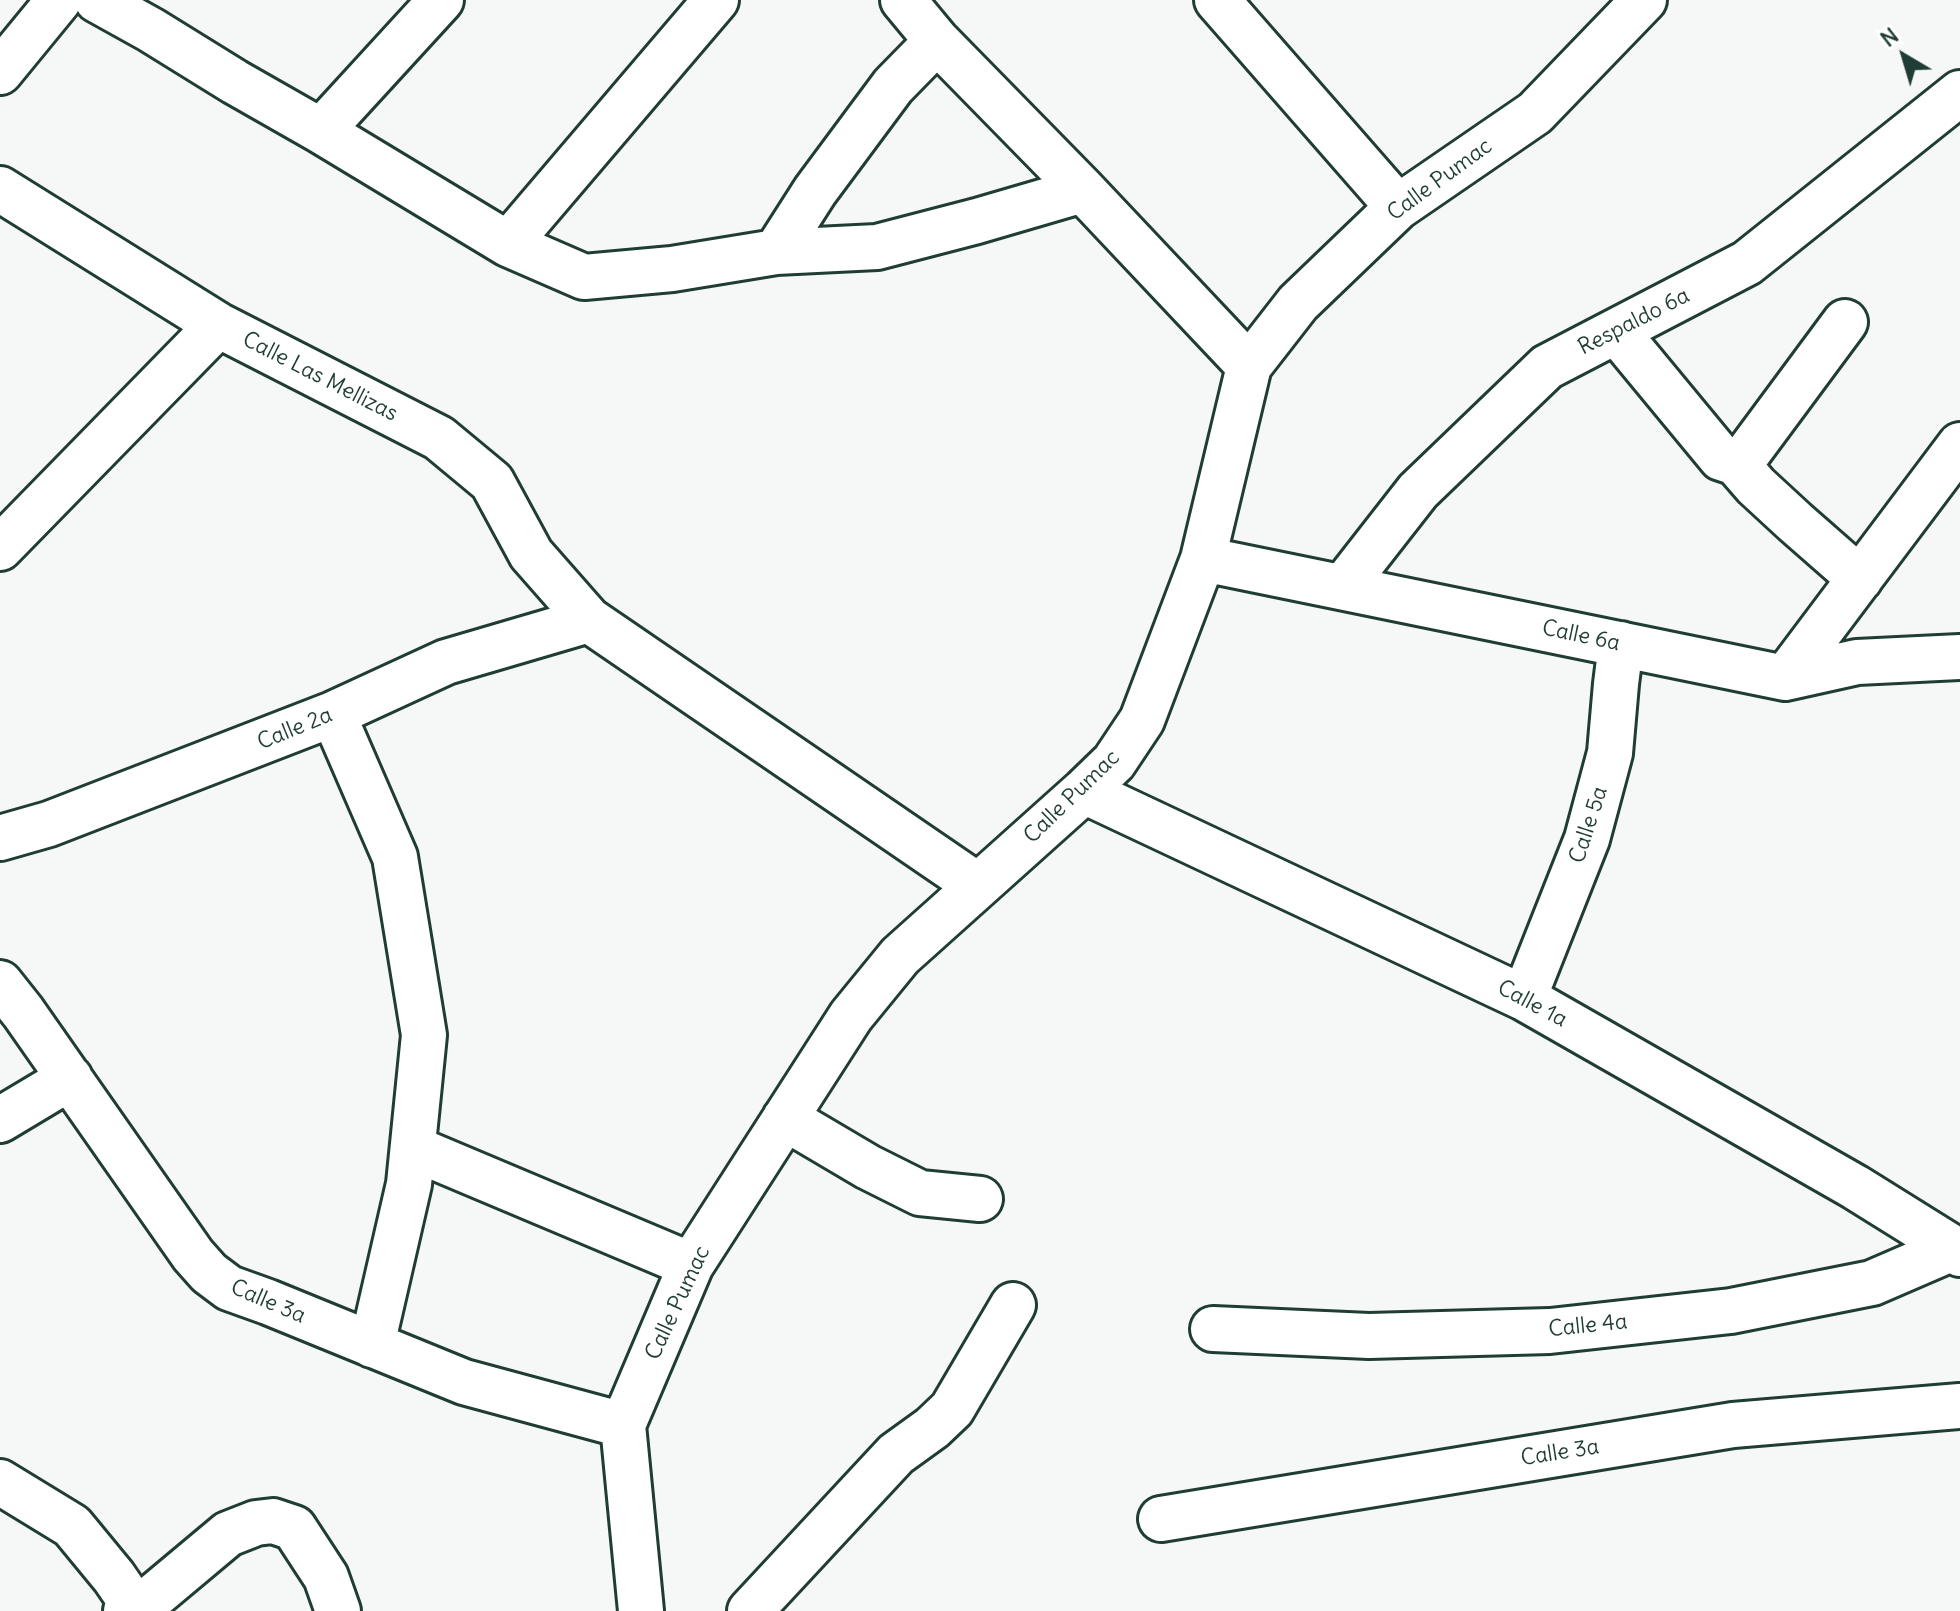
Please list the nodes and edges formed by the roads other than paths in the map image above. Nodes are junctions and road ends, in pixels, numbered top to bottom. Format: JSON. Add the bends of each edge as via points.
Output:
{"nodes":[{"id":1,"x":59,"y":0,"type":"edge"},
{"id":2,"x":97,"y":0,"type":"edge"},
{"id":3,"x":441,"y":0,"type":"edge"},
{"id":4,"x":716,"y":0,"type":"edge"},
{"id":5,"x":903,"y":0,"type":"edge"},
{"id":6,"x":1644,"y":0,"type":"edge"},
{"id":7,"x":1233,"y":5,"type":"edge"},
{"id":8,"x":162,"y":15,"type":"edge"},
{"id":9,"x":937,"y":41,"type":"junction"},
{"id":10,"x":0,"y":72,"type":"edge"},
{"id":11,"x":1960,"y":93,"type":"edge"},
{"id":12,"x":321,"y":131,"type":"junction"},
{"id":13,"x":0,"y":189,"type":"edge"},
{"id":14,"x":1083,"y":190,"type":"junction"},
{"id":15,"x":1398,"y":207,"type":"junction"},
{"id":16,"x":508,"y":244,"type":"junction"},
{"id":17,"x":776,"y":252,"type":"junction"},
{"id":18,"x":1845,"y":322,"type":"dead end"},
{"id":19,"x":218,"y":325,"type":"junction"},
{"id":20,"x":1616,"y":331,"type":"junction"},
{"id":21,"x":1249,"y":366,"type":"junction"},
{"id":22,"x":1960,"y":445,"type":"edge"},
{"id":23,"x":1736,"y":463,"type":"junction"},
{"id":24,"x":0,"y":548,"type":"edge"},
{"id":25,"x":1203,"y":559,"type":"junction"},
{"id":26,"x":1860,"y":579,"type":"junction"},
{"id":27,"x":1343,"y":587,"type":"junction"},
{"id":28,"x":589,"y":620,"type":"junction"},
{"id":29,"x":1621,"y":644,"type":"junction"},
{"id":30,"x":1960,"y":657,"type":"edge"},
{"id":31,"x":1785,"y":678,"type":"junction"},
{"id":32,"x":333,"y":714,"type":"junction"},
{"id":33,"x":1084,"y":791,"type":"junction"},
{"id":34,"x":0,"y":838,"type":"edge"},
{"id":35,"x":978,"y":886,"type":"junction"},
{"id":36,"x":0,"y":983,"type":"edge"},
{"id":37,"x":1524,"y":998,"type":"junction"},
{"id":38,"x":70,"y":1078,"type":"junction"},
{"id":39,"x":785,"y":1118,"type":"junction"},
{"id":40,"x":0,"y":1120,"type":"edge"},
{"id":41,"x":413,"y":1148,"type":"junction"},
{"id":42,"x":980,"y":1199,"type":"dead end"},
{"id":43,"x":1956,"y":1251,"type":"edge"},
{"id":44,"x":691,"y":1265,"type":"junction"},
{"id":45,"x":1013,"y":1305,"type":"dead end"},
{"id":46,"x":1213,"y":1329,"type":"dead end"},
{"id":47,"x":372,"y":1345,"type":"junction"},
{"id":48,"x":1960,"y":1406,"type":"edge"},
{"id":49,"x":623,"y":1425,"type":"junction"},
{"id":50,"x":0,"y":1482,"type":"edge"},
{"id":51,"x":1161,"y":1519,"type":"dead end"},
{"id":52,"x":126,"y":1611,"type":"edge"},
{"id":53,"x":136,"y":1611,"type":"edge"},
{"id":54,"x":338,"y":1611,"type":"edge"},
{"id":55,"x":641,"y":1611,"type":"edge"},
{"id":56,"x":750,"y":1611,"type":"edge"}],
"edges":[{"from":1,"to":10,"type":"street"},
{"from":2,"to":8,"type":"street"},
{"from":3,"to":12,"type":"street"},
{"from":4,"to":16,"type":"street"},
{"from":5,"to":9,"type":"street"},
{"from":6,"to":15,"type":"street","name":"Calle Pumac","via":[[1535,113]]},
{"from":7,"to":15,"type":"street"},
{"from":8,"to":12,"type":"street","via":[[235,82]]},
{"from":9,"to":14,"type":"street"},
{"from":9,"to":17,"type":"street","via":[[893,86]]},
{"from":11,"to":20,"type":"street","name":"Respaldo 6a","via":[[1747,263]]},
{"from":12,"to":16,"type":"street"},
{"from":13,"to":19,"type":"street","name":"Calle Las Mellizas"},
{"from":14,"to":17,"type":"street","via":[[877,247]]},
{"from":14,"to":21,"type":"street"},
{"from":15,"to":21,"type":"street","name":"Calle Pumac","via":[[1298,303]]},
{"from":16,"to":17,"type":"street","via":[[584,277]]},
{"from":18,"to":23,"type":"street"},
{"from":19,"to":24,"type":"street"},
{"from":19,"to":28,"type":"street","name":"Calle Las Mellizas","via":[[439,438],[492,482],[531,554]]},
{"from":20,"to":23,"type":"street","via":[[1721,458]]},
{"from":20,"to":27,"type":"street","name":"Respaldo 6a","via":[[1547,367],[1418,491]]},
{"from":21,"to":25,"type":"street","name":"Calle Pumac"},
{"from":22,"to":26,"type":"street"},
{"from":23,"to":26,"type":"street"},
{"from":25,"to":27,"type":"street","name":"Calle 6a"},
{"from":25,"to":33,"type":"street","name":"Calle Pumac","via":[[1142,720],[1114,762]]},
{"from":26,"to":31,"type":"street"},
{"from":27,"to":29,"type":"street","name":"Calle 6a"},
{"from":28,"to":32,"type":"street","name":"Calle 2a","via":[[446,662]]},
{"from":28,"to":35,"type":"street","name":"Calle Las Mellizas"},
{"from":29,"to":31,"type":"street","name":"Calle 6a"},
{"from":29,"to":37,"type":"street","name":"Calle 5a","via":[[1610,753],[1599,796]]},
{"from":30,"to":31,"type":"street","name":"Calle 6a","via":[[1857,662]]},
{"from":32,"to":34,"type":"street","name":"Calle 2a"},
{"from":32,"to":41,"type":"street","via":[[395,857],[424,1035]]},
{"from":33,"to":35,"type":"street","name":"Calle Pumac"},
{"from":33,"to":37,"type":"street","name":"Calle 1a"},
{"from":35,"to":39,"type":"street","name":"Calle Pumac","via":[[900,956],[851,1016]]},
{"from":36,"to":38,"type":"street","name":"Calle 3a"},
{"from":37,"to":43,"type":"street","name":"Calle 1a","via":[[1855,1187]]},
{"from":38,"to":40,"type":"street"},
{"from":38,"to":47,"type":"street","name":"Calle 3a","via":[[209,1273],[229,1288]]},
{"from":39,"to":42,"type":"street","via":[[920,1193]]},
{"from":39,"to":44,"type":"street","name":"Calle Pumac"},
{"from":41,"to":44,"type":"street"},
{"from":41,"to":47,"type":"street"},
{"from":43,"to":46,"type":"street","name":"Calle 4a","via":[[1872,1283],[1731,1311],[1566,1329],[1369,1336]]},
{"from":44,"to":49,"type":"street","name":"Calle Pumac"},
{"from":45,"to":56,"type":"street","via":[[952,1409],[896,1454]]},
{"from":47,"to":49,"type":"street","name":"Calle 3a","via":[[464,1382]]},
{"from":48,"to":51,"type":"street","name":"Calle 3a","via":[[1733,1425]]},
{"from":49,"to":55,"type":"street","name":"Calle Pumac"},
{"from":50,"to":52,"type":"street","via":[[72,1526],[129,1599]]},
{"from":53,"to":54,"type":"street","via":[[228,1534],[273,1521],[294,1528],[326,1577]]}]}
